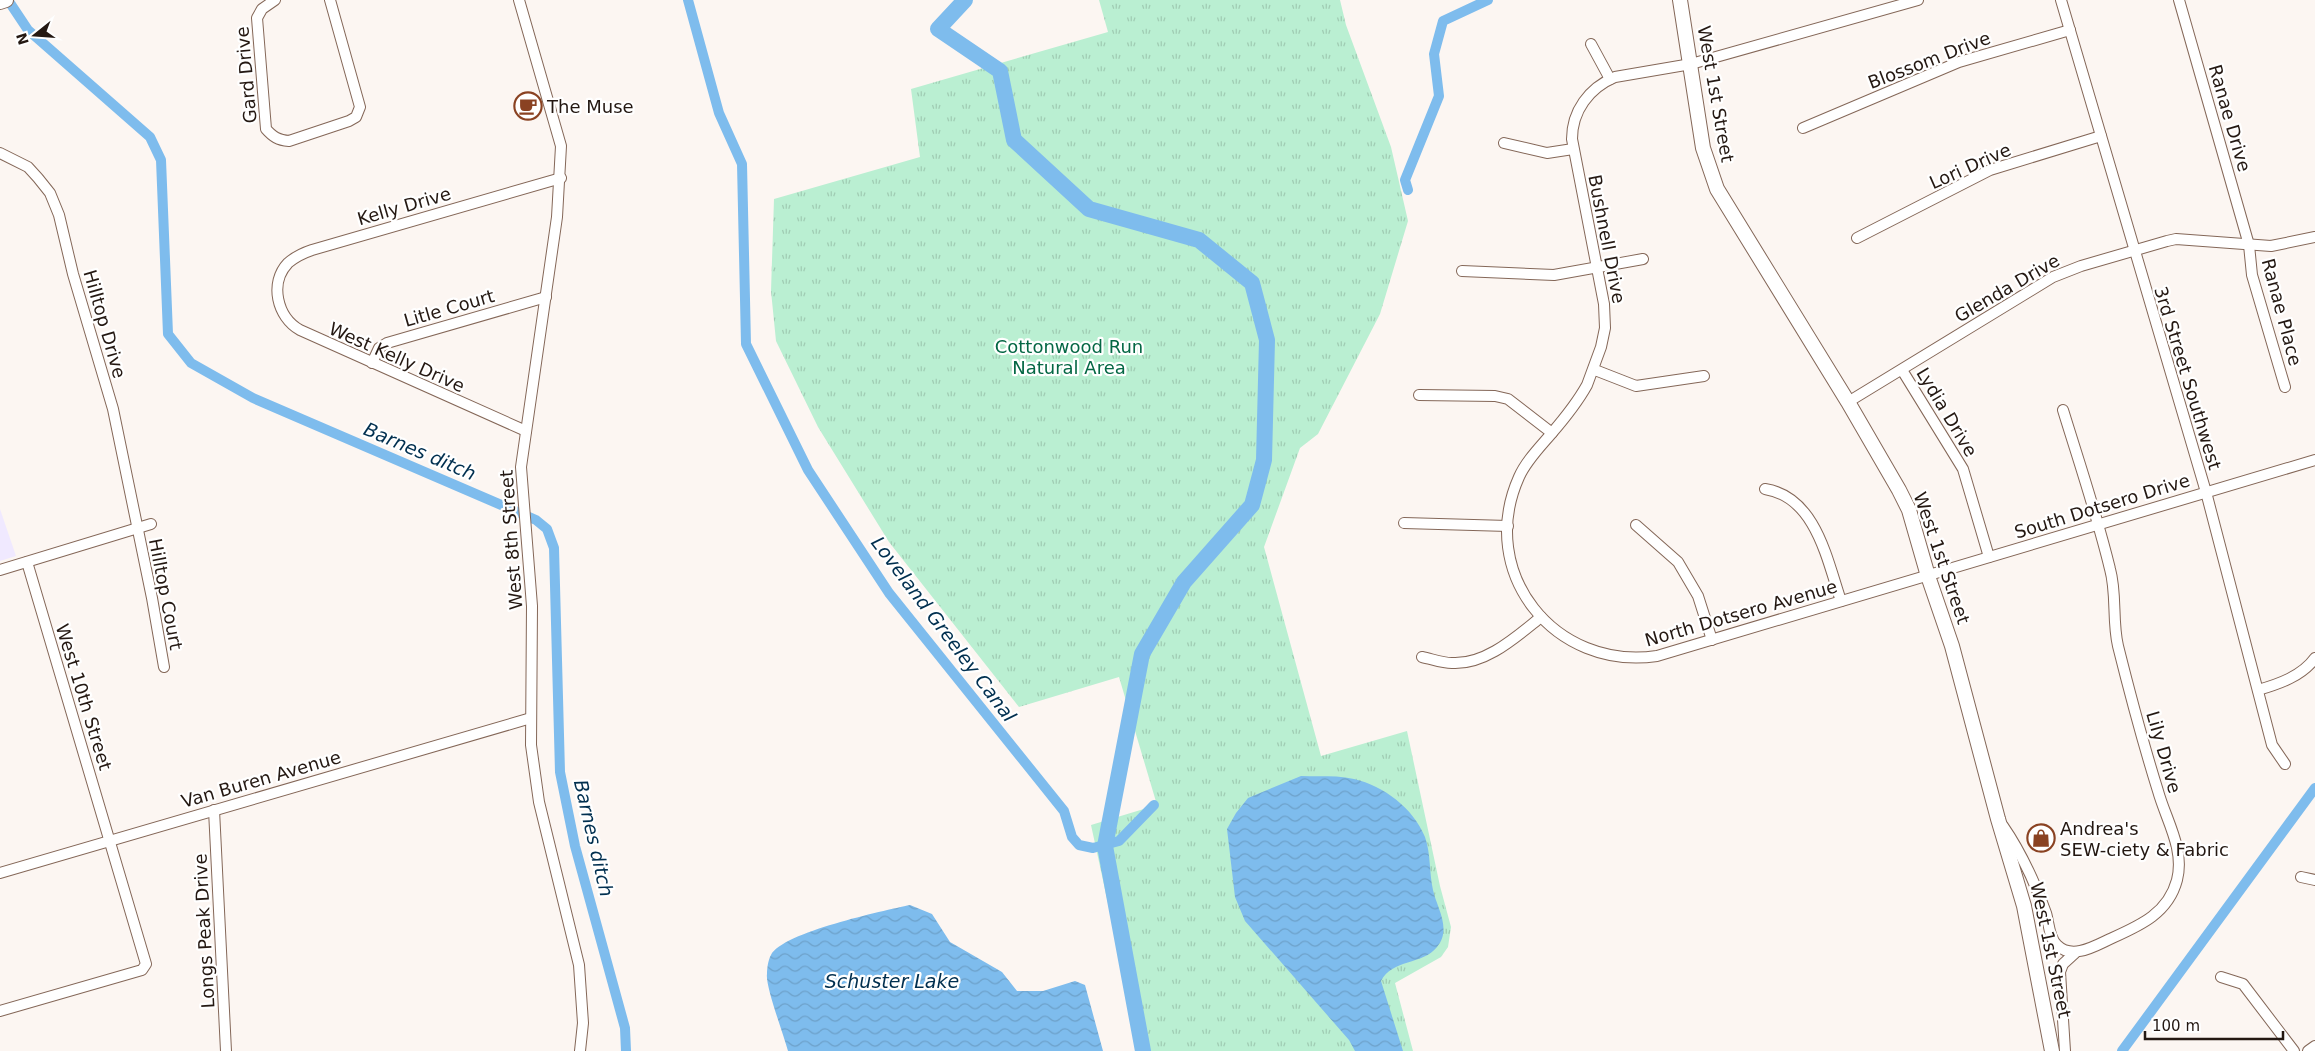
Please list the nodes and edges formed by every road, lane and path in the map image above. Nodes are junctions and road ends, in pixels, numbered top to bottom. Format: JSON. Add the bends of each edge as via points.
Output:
{"nodes":[{"id":1,"x":6,"y":0,"type":"edge"},
{"id":2,"x":276,"y":0,"type":"edge"},
{"id":3,"x":330,"y":0,"type":"edge"},
{"id":4,"x":519,"y":0,"type":"edge"},
{"id":5,"x":1680,"y":0,"type":"edge"},
{"id":6,"x":1918,"y":0,"type":"edge"},
{"id":7,"x":2061,"y":0,"type":"edge"},
{"id":8,"x":2179,"y":0,"type":"edge"},
{"id":9,"x":0,"y":2,"type":"edge"},
{"id":10,"x":2070,"y":30,"type":"junction"},
{"id":11,"x":1591,"y":44,"type":"dead end"},
{"id":12,"x":1691,"y":64,"type":"junction"},
{"id":13,"x":1610,"y":80,"type":"junction"},
{"id":14,"x":1803,"y":128,"type":"dead end"},
{"id":15,"x":2101,"y":136,"type":"junction"},
{"id":16,"x":1504,"y":143,"type":"dead end"},
{"id":17,"x":1573,"y":149,"type":"junction"},
{"id":18,"x":0,"y":154,"type":"edge"},
{"id":19,"x":561,"y":178,"type":"junction"},
{"id":20,"x":2315,"y":237,"type":"edge"},
{"id":21,"x":1857,"y":238,"type":"dead end"},
{"id":22,"x":2249,"y":245,"type":"junction"},
{"id":23,"x":2133,"y":250,"type":"junction"},
{"id":24,"x":1643,"y":259,"type":"dead end"},
{"id":25,"x":1597,"y":266,"type":"junction"},
{"id":26,"x":1462,"y":271,"type":"dead end"},
{"id":27,"x":277,"y":290,"type":"joint"},
{"id":28,"x":546,"y":297,"type":"junction"},
{"id":29,"x":372,"y":363,"type":"junction"},
{"id":30,"x":1594,"y":370,"type":"junction"},
{"id":31,"x":1902,"y":370,"type":"junction"},
{"id":32,"x":1704,"y":376,"type":"dead end"},
{"id":33,"x":2285,"y":387,"type":"dead end"},
{"id":34,"x":1419,"y":395,"type":"dead end"},
{"id":35,"x":1848,"y":402,"type":"junction"},
{"id":36,"x":2063,"y":410,"type":"dead end"},
{"id":37,"x":526,"y":431,"type":"junction"},
{"id":38,"x":1552,"y":433,"type":"junction"},
{"id":39,"x":2315,"y":460,"type":"edge"},
{"id":40,"x":1765,"y":488,"type":"dead end"},
{"id":41,"x":2206,"y":492,"type":"junction"},
{"id":42,"x":1404,"y":523,"type":"dead end"},
{"id":43,"x":151,"y":524,"type":"dead end"},
{"id":44,"x":2097,"y":524,"type":"junction"},
{"id":45,"x":1636,"y":525,"type":"dead end"},
{"id":46,"x":1508,"y":526,"type":"junction"},
{"id":47,"x":136,"y":528,"type":"junction"},
{"id":48,"x":1990,"y":558,"type":"junction"},
{"id":49,"x":27,"y":562,"type":"junction"},
{"id":50,"x":0,"y":570,"type":"edge"},
{"id":51,"x":1928,"y":576,"type":"junction"},
{"id":52,"x":1841,"y":602,"type":"junction"},
{"id":53,"x":1541,"y":616,"type":"junction"},
{"id":54,"x":1712,"y":640,"type":"junction"},
{"id":55,"x":1422,"y":657,"type":"dead end"},
{"id":56,"x":2315,"y":658,"type":"edge"},
{"id":57,"x":164,"y":666,"type":"dead end"},
{"id":58,"x":2258,"y":690,"type":"junction"},
{"id":59,"x":531,"y":718,"type":"junction"},
{"id":60,"x":2285,"y":764,"type":"dead end"},
{"id":61,"x":214,"y":810,"type":"junction"},
{"id":62,"x":1998,"y":819,"type":"junction"},
{"id":63,"x":110,"y":840,"type":"junction"},
{"id":64,"x":0,"y":873,"type":"edge"},
{"id":65,"x":2301,"y":877,"type":"dead end"},
{"id":66,"x":2315,"y":880,"type":"edge"},
{"id":67,"x":2075,"y":953,"type":"junction"},
{"id":68,"x":2221,"y":977,"type":"dead end"},
{"id":69,"x":0,"y":1011,"type":"edge"},
{"id":70,"x":2315,"y":1046,"type":"edge"},
{"id":71,"x":226,"y":1051,"type":"edge"},
{"id":72,"x":580,"y":1051,"type":"edge"},
{"id":73,"x":2052,"y":1051,"type":"edge"},
{"id":74,"x":2065,"y":1051,"type":"edge"},
{"id":75,"x":2294,"y":1051,"type":"edge"},
{"id":76,"x":2308,"y":1051,"type":"edge"}],
"edges":[{"from":1,"to":9,"type":"main road"},
{"from":2,"to":3,"type":"street","name":"Gard Drive","via":[[262,9],[257,18],[266,129],[281,141],[349,122],[356,117],[360,107]]},
{"from":4,"to":19,"type":"street","name":"West 8th Street","via":[[561,146]]},
{"from":5,"to":12,"type":"main road","name":"West 1st Street"},
{"from":6,"to":12,"type":"street","name":"Bushnell Drive"},
{"from":7,"to":10,"type":"street","name":"3rd Street Southwest"},
{"from":8,"to":22,"type":"street","name":"Ranae Drive"},
{"from":10,"to":14,"type":"street","name":"Blossom Drive","via":[[1959,62]]},
{"from":10,"to":15,"type":"street","name":"3rd Street Southwest"},
{"from":11,"to":13,"type":"street"},
{"from":12,"to":13,"type":"street","name":"Bushnell Drive","via":[[1626,74]]},
{"from":12,"to":35,"type":"main road","name":"West 1st Street","via":[[1703,148],[1717,189]]},
{"from":13,"to":17,"type":"street","name":"Bushnell Drive","via":[[1588,95],[1580,108],[1572,131]]},
{"from":15,"to":21,"type":"street","name":"Lori Drive","via":[[1990,170]]},
{"from":15,"to":23,"type":"street","name":"3rd Street Southwest"},
{"from":16,"to":17,"type":"street","via":[[1547,153]]},
{"from":17,"to":25,"type":"street","name":"Bushnell Drive"},
{"from":18,"to":47,"type":"street","name":"Hilltop Drive","via":[[28,167],[50,193],[59,215],[113,409]]},
{"from":19,"to":27,"type":"street","name":"Kelly Drive","via":[[312,250],[288,264],[278,279]]},
{"from":19,"to":28,"type":"street","name":"West 8th Street"},
{"from":20,"to":22,"type":"street","name":"Glenda Drive","via":[[2284,244]]},
{"from":22,"to":23,"type":"street","name":"Glenda Drive","via":[[2176,240]]},
{"from":22,"to":33,"type":"street","name":"Ranae Place","via":[[2252,275]]},
{"from":23,"to":31,"type":"street","name":"Glenda Drive","via":[[2053,277]]},
{"from":23,"to":41,"type":"street","name":"3rd Street Southwest"},
{"from":24,"to":25,"type":"street"},
{"from":25,"to":26,"type":"street","via":[[1554,275]]},
{"from":25,"to":30,"type":"street","name":"Bushnell Drive","via":[[1605,328]]},
{"from":27,"to":29,"type":"street","name":"West Kelly Drive","via":[[281,309],[295,328]]},
{"from":28,"to":29,"type":"street","name":"Litle Court","via":[[387,343],[379,348]]},
{"from":28,"to":37,"type":"street","name":"West 8th Street"},
{"from":29,"to":37,"type":"street","name":"West Kelly Drive"},
{"from":30,"to":32,"type":"street","via":[[1636,386]]},
{"from":30,"to":38,"type":"street","name":"Bushnell Drive","via":[[1582,394]]},
{"from":31,"to":35,"type":"street","name":"Glenda Drive"},
{"from":31,"to":48,"type":"street","name":"Lydia Drive","via":[[1963,469]]},
{"from":34,"to":38,"type":"street","via":[[1508,399]]},
{"from":35,"to":51,"type":"main road","name":"West 1st Street","via":[[1909,510]]},
{"from":36,"to":44,"type":"street","name":"Lily Drive"},
{"from":37,"to":59,"type":"street","name":"West 8th Street","via":[[521,467],[531,569]]},
{"from":38,"to":46,"type":"street","name":"Bushnell Drive","via":[[1519,476]]},
{"from":39,"to":41,"type":"street","name":"South Dotsero Drive"},
{"from":40,"to":52,"type":"street","via":[[1776,490],[1799,504],[1815,530]]},
{"from":41,"to":44,"type":"street","name":"South Dotsero Drive"},
{"from":41,"to":58,"type":"street","name":"3rd Street Southwest"},
{"from":42,"to":46,"type":"street"},
{"from":43,"to":47,"type":"street"},
{"from":44,"to":48,"type":"street","name":"South Dotsero Drive"},
{"from":44,"to":67,"type":"street","name":"Lily Drive","via":[[2111,570],[2118,644],[2158,792],[2176,844],[2179,867],[2169,899],[2154,917]]},
{"from":45,"to":54,"type":"street","via":[[1669,553],[1682,569],[1698,596]]},
{"from":46,"to":53,"type":"street","name":"Bushnell Drive","via":[[1510,557],[1519,583]]},
{"from":47,"to":49,"type":"street"},
{"from":47,"to":57,"type":"street","name":"Hilltop Court"},
{"from":48,"to":51,"type":"street","name":"South Dotsero Drive"},
{"from":49,"to":50,"type":"street"},
{"from":49,"to":63,"type":"street","name":"West 10th Street"},
{"from":51,"to":52,"type":"street","name":"North Dotsero Avenue"},
{"from":51,"to":62,"type":"main road","name":"West 1st Street","via":[[1952,646]]},
{"from":52,"to":54,"type":"street","name":"North Dotsero Avenue"},
{"from":53,"to":54,"type":"street","name":"North Dotsero Avenue","via":[[1556,631],[1580,646],[1606,656],[1657,656]]},
{"from":53,"to":55,"type":"street","via":[[1511,641],[1479,658],[1452,664]]},
{"from":56,"to":58,"type":"street","via":[[2297,675]]},
{"from":58,"to":60,"type":"street","name":"3rd Street Southwest","via":[[2272,745]]},
{"from":59,"to":61,"type":"street","name":"Van Buren Avenue"},
{"from":59,"to":72,"type":"street","name":"West 8th Street","via":[[531,745],[539,802],[579,965]]},
{"from":61,"to":63,"type":"street","name":"Van Buren Avenue"},
{"from":61,"to":71,"type":"street","name":"Longs Peak Drive"},
{"from":62,"to":67,"type":"street","via":[[2016,844],[2046,912],[2053,941],[2058,947]]},
{"from":62,"to":73,"type":"main road","name":"West 1st Street","via":[[2024,906]]},
{"from":63,"to":64,"type":"street","name":"Van Buren Avenue"},
{"from":63,"to":69,"type":"street","name":"West 10th Street","via":[[145,967]]},
{"from":65,"to":66,"type":"street"},
{"from":67,"to":74,"type":"street","via":[[2063,964],[2060,972]]},
{"from":68,"to":75,"type":"street","via":[[2243,984]]},
{"from":70,"to":76,"type":"street"}]}
